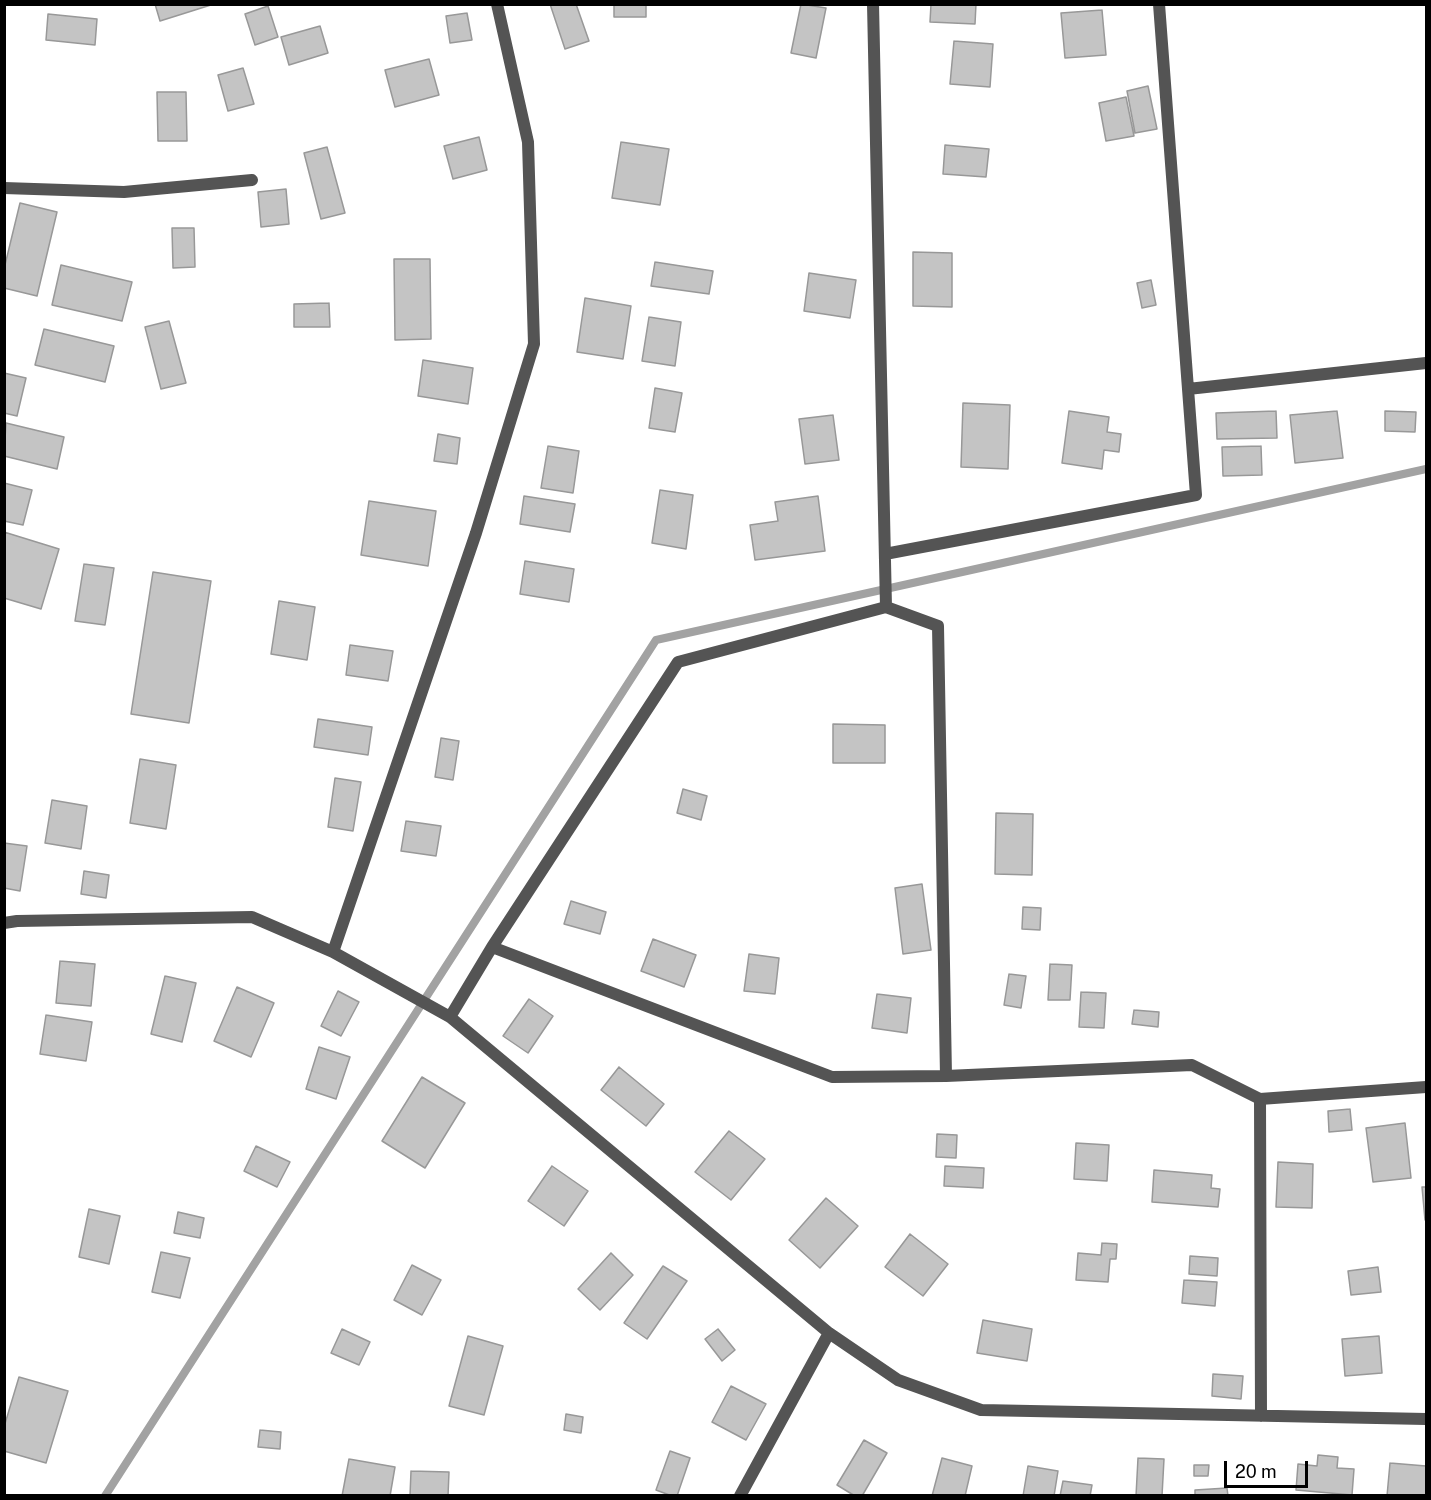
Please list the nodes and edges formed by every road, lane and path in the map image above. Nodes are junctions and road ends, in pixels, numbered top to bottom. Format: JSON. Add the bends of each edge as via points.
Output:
{"nodes":[{"id":1,"x":497,"y":4,"type":"edge"},
{"id":2,"x":873,"y":4,"type":"edge"},
{"id":3,"x":1159,"y":4,"type":"edge"},
{"id":4,"x":252,"y":180,"type":"dead end"},
{"id":5,"x":4,"y":188,"type":"edge"},
{"id":6,"x":1426,"y":363,"type":"edge"},
{"id":7,"x":1188,"y":389,"type":"junction"},
{"id":8,"x":885,"y":554,"type":"junction"},
{"id":9,"x":886,"y":601,"type":"junction"},
{"id":10,"x":4,"y":923,"type":"edge"},
{"id":11,"x":492,"y":946,"type":"junction"},
{"id":12,"x":333,"y":952,"type":"junction"},
{"id":13,"x":450,"y":1017,"type":"junction"},
{"id":14,"x":946,"y":1076,"type":"junction"},
{"id":15,"x":1426,"y":1087,"type":"edge"},
{"id":16,"x":1260,"y":1099,"type":"junction"},
{"id":17,"x":829,"y":1333,"type":"junction"},
{"id":18,"x":1261,"y":1416,"type":"junction"},
{"id":19,"x":1426,"y":1419,"type":"edge"},
{"id":20,"x":740,"y":1496,"type":"edge"}],
"edges":[{"from":1,"to":12,"type":"street","via":[[528,142],[534,344],[476,533]]},
{"from":2,"to":8,"type":"street"},
{"from":3,"to":7,"type":"street"},
{"from":4,"to":5,"type":"street","via":[[124,192]]},
{"from":6,"to":7,"type":"street"},
{"from":7,"to":8,"type":"street","via":[[1196,495]]},
{"from":8,"to":9,"type":"street"},
{"from":9,"to":11,"type":"street","via":[[678,662]]},
{"from":9,"to":14,"type":"street","via":[[938,626]]},
{"from":10,"to":12,"type":"street","via":[[252,917]]},
{"from":11,"to":13,"type":"street"},
{"from":11,"to":14,"type":"street","via":[[832,1077]]},
{"from":12,"to":13,"type":"street"},
{"from":13,"to":17,"type":"street"},
{"from":14,"to":16,"type":"street","via":[[1192,1065]]},
{"from":15,"to":16,"type":"street"},
{"from":16,"to":18,"type":"street"},
{"from":17,"to":18,"type":"street","via":[[898,1380],[981,1410]]},
{"from":17,"to":20,"type":"street"},
{"from":18,"to":19,"type":"street"}]}
